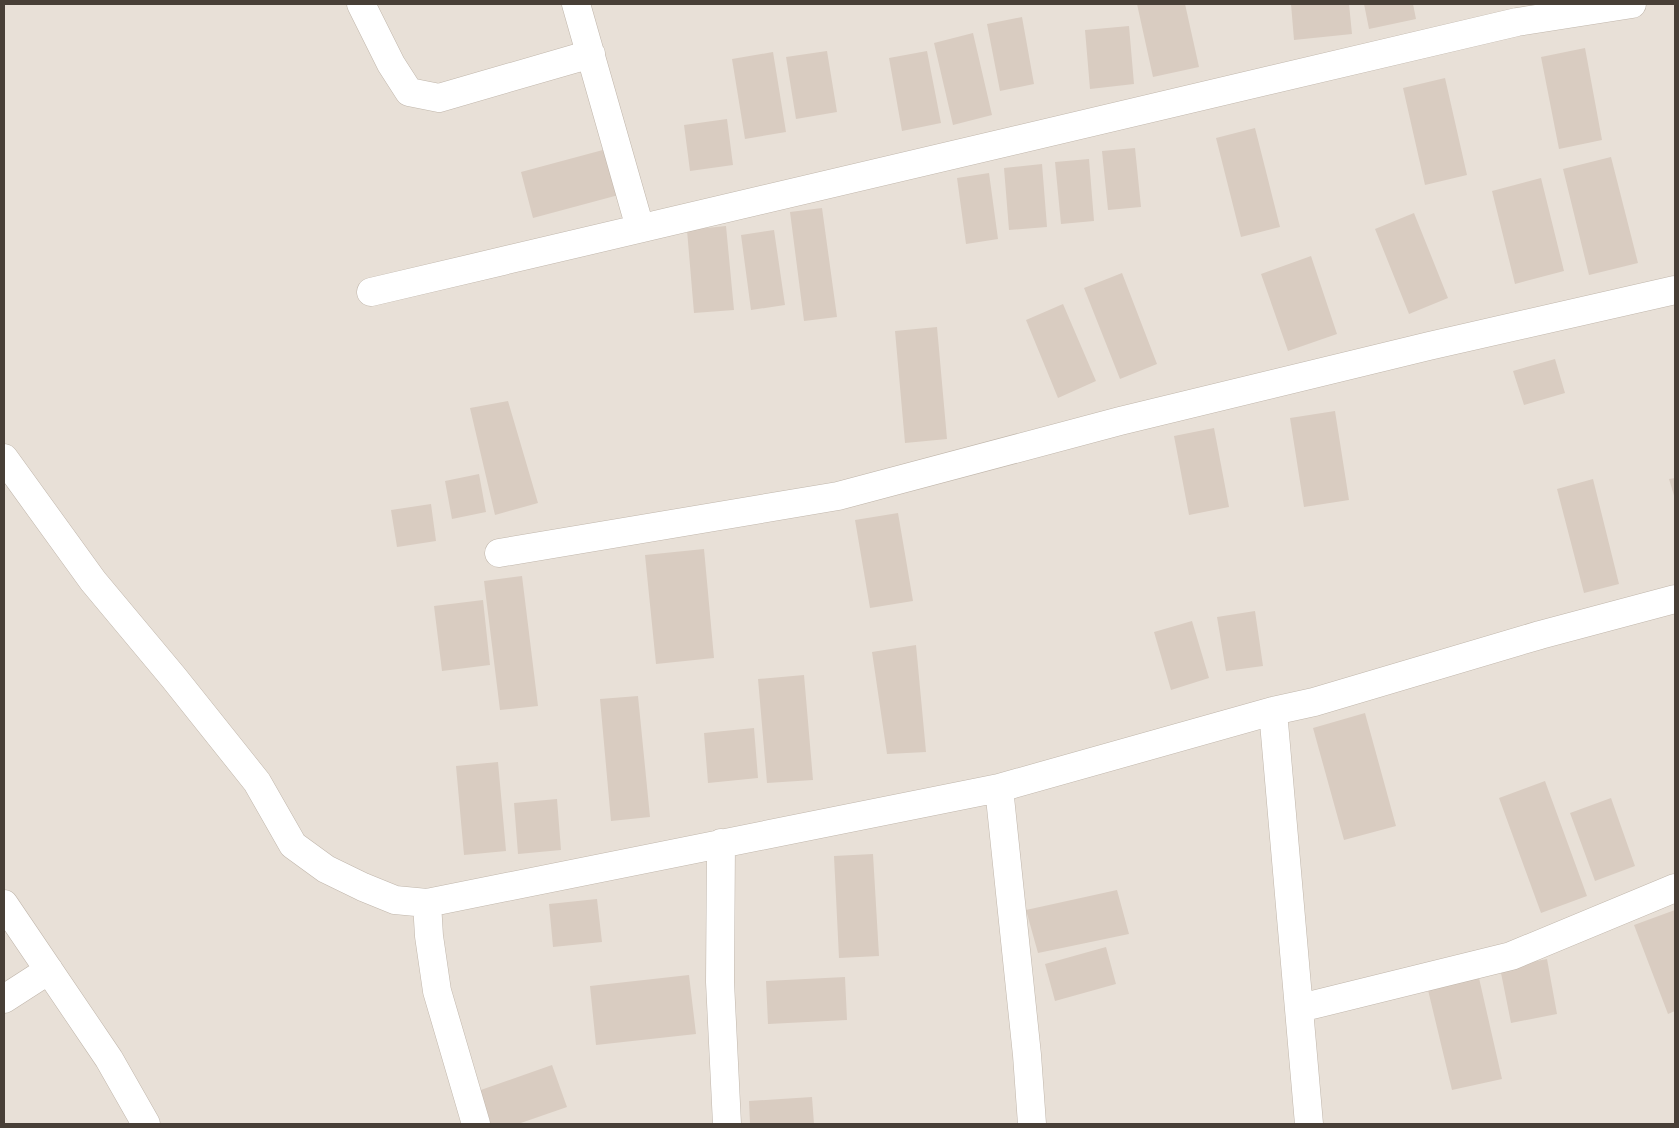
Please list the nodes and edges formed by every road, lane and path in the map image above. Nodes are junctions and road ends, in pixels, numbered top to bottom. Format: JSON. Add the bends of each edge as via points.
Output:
{"nodes":[{"id":1,"x":361,"y":4,"type":"edge"},
{"id":2,"x":576,"y":4,"type":"edge"},
{"id":3,"x":1632,"y":4,"type":"edge"},
{"id":4,"x":591,"y":54,"type":"junction"},
{"id":5,"x":640,"y":228,"type":"junction"},
{"id":6,"x":1675,"y":290,"type":"edge"},
{"id":7,"x":371,"y":292,"type":"dead end"},
{"id":8,"x":4,"y":458,"type":"edge"},
{"id":9,"x":499,"y":553,"type":"dead end"},
{"id":10,"x":1675,"y":600,"type":"edge"},
{"id":11,"x":1273,"y":711,"type":"junction"},
{"id":12,"x":999,"y":788,"type":"junction"},
{"id":13,"x":721,"y":843,"type":"junction"},
{"id":14,"x":1675,"y":888,"type":"edge"},
{"id":15,"x":427,"y":903,"type":"junction"},
{"id":16,"x":4,"y":904,"type":"edge"},
{"id":17,"x":49,"y":970,"type":"junction"},
{"id":18,"x":4,"y":999,"type":"edge"},
{"id":19,"x":1300,"y":1008,"type":"junction"},
{"id":20,"x":146,"y":1124,"type":"edge"},
{"id":21,"x":476,"y":1124,"type":"edge"},
{"id":22,"x":727,"y":1124,"type":"edge"},
{"id":23,"x":1032,"y":1124,"type":"edge"},
{"id":24,"x":1309,"y":1124,"type":"edge"}],
"edges":[{"from":1,"to":4,"type":"street","via":[[409,92],[439,98]]},
{"from":2,"to":4,"type":"street"},
{"from":3,"to":5,"type":"street","via":[[1517,22]]},
{"from":4,"to":5,"type":"street"},
{"from":5,"to":7,"type":"street"},
{"from":6,"to":9,"type":"street","via":[[1120,421],[838,496]]},
{"from":8,"to":15,"type":"street","via":[[93,581],[257,782],[293,845],[326,869],[363,887],[395,900]]},
{"from":10,"to":11,"type":"street"},
{"from":11,"to":12,"type":"street"},
{"from":11,"to":19,"type":"street"},
{"from":12,"to":13,"type":"street"},
{"from":12,"to":23,"type":"street"},
{"from":13,"to":15,"type":"street"},
{"from":13,"to":22,"type":"street","via":[[720,982]]},
{"from":14,"to":19,"type":"street","via":[[1511,956]]},
{"from":15,"to":21,"type":"street","via":[[436,991]]},
{"from":16,"to":17,"type":"street"},
{"from":17,"to":18,"type":"street"},
{"from":17,"to":20,"type":"street","via":[[109,1059]]},
{"from":19,"to":24,"type":"street"}]}
